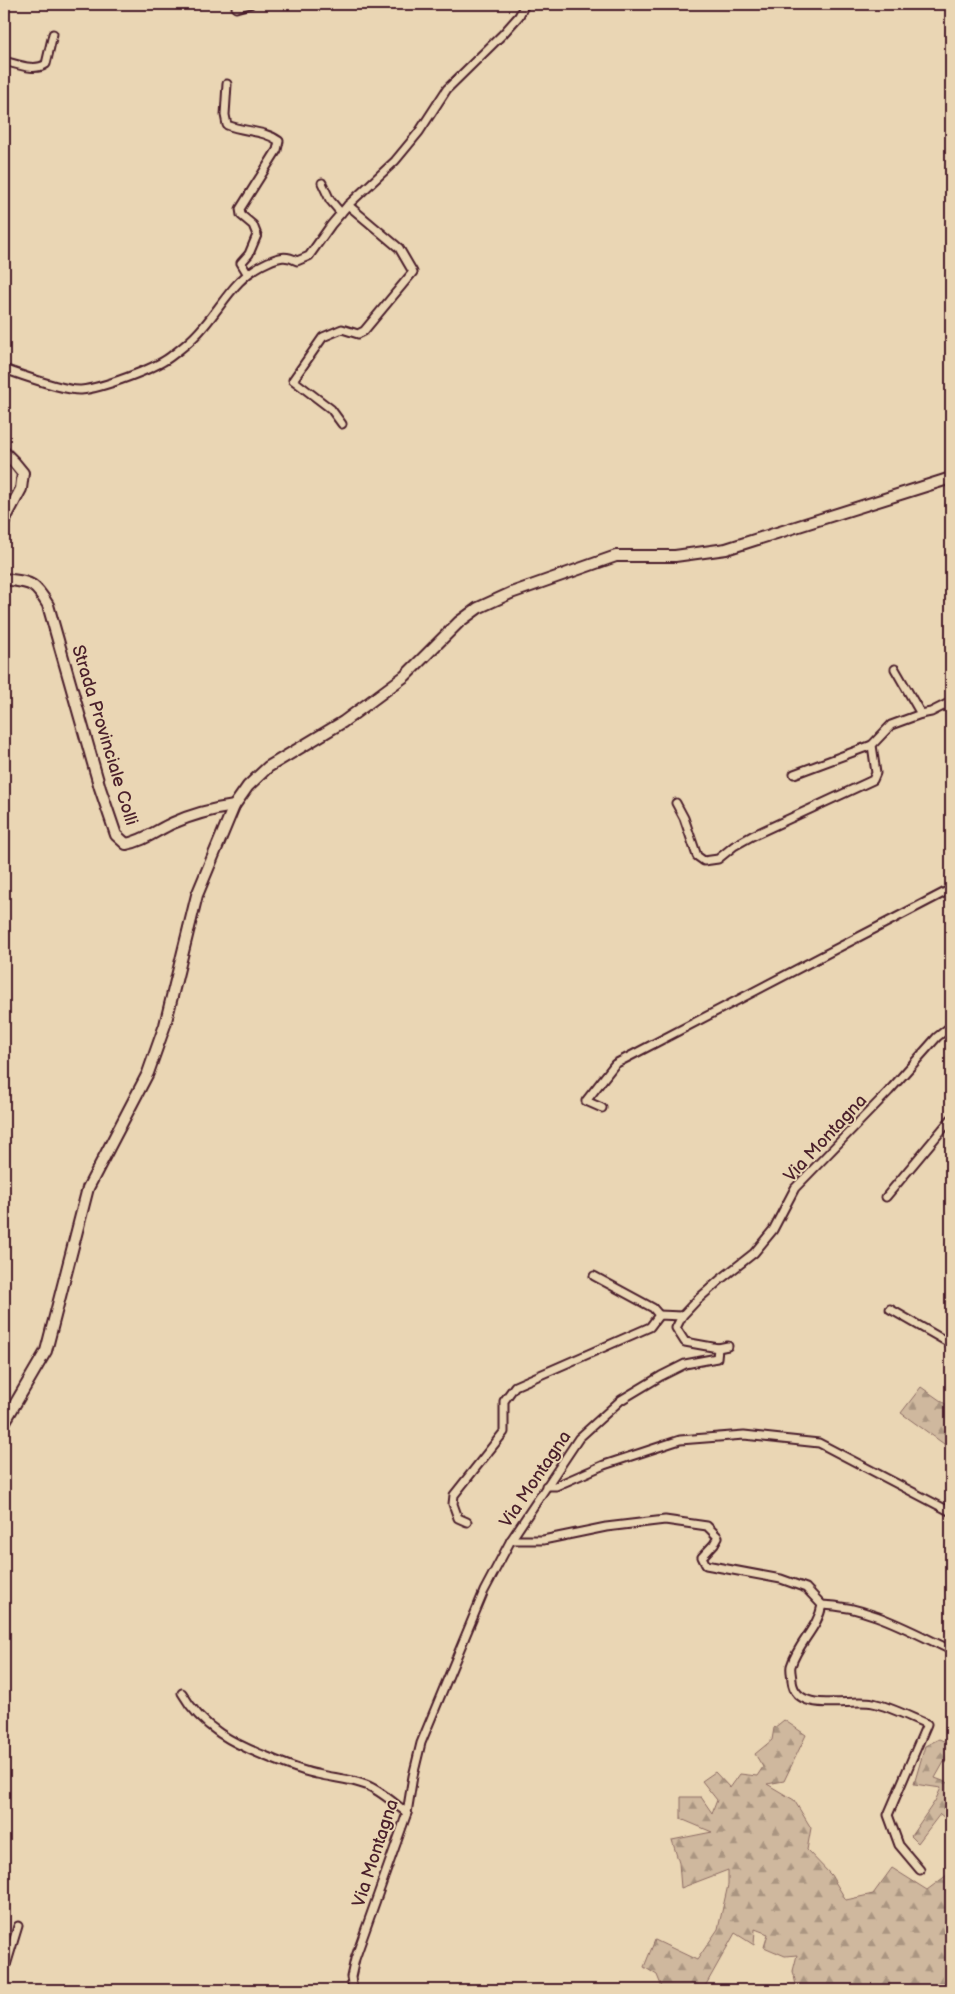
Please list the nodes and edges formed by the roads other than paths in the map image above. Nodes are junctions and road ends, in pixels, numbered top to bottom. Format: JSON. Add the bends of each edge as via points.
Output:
{"nodes":[{"id":1,"x":250,"y":4,"type":"edge"},
{"id":2,"x":525,"y":4,"type":"edge"},
{"id":3,"x":236,"y":8,"type":"dead end"},
{"id":4,"x":53,"y":34,"type":"dead end"},
{"id":5,"x":4,"y":61,"type":"edge"},
{"id":6,"x":227,"y":84,"type":"dead end"},
{"id":7,"x":322,"y":184,"type":"dead end"},
{"id":8,"x":348,"y":205,"type":"junction"},
{"id":9,"x":341,"y":213,"type":"junction"},
{"id":10,"x":247,"y":273,"type":"junction"},
{"id":11,"x":4,"y":369,"type":"edge"},
{"id":12,"x":342,"y":424,"type":"dead end"},
{"id":13,"x":4,"y":452,"type":"edge"},
{"id":14,"x":951,"y":478,"type":"edge"},
{"id":15,"x":4,"y":521,"type":"edge"},
{"id":16,"x":4,"y":579,"type":"edge"},
{"id":17,"x":895,"y":669,"type":"dead end"},
{"id":18,"x":951,"y":702,"type":"edge"},
{"id":19,"x":921,"y":714,"type":"junction"},
{"id":20,"x":872,"y":745,"type":"junction"},
{"id":21,"x":794,"y":774,"type":"dead end"},
{"id":22,"x":676,"y":803,"type":"dead end"},
{"id":23,"x":234,"y":806,"type":"junction"},
{"id":24,"x":951,"y":889,"type":"edge"},
{"id":25,"x":951,"y":1027,"type":"edge"},
{"id":26,"x":602,"y":1108,"type":"dead end"},
{"id":27,"x":951,"y":1119,"type":"edge"},
{"id":28,"x":886,"y":1197,"type":"dead end"},
{"id":29,"x":594,"y":1276,"type":"dead end"},
{"id":30,"x":890,"y":1309,"type":"dead end"},
{"id":31,"x":659,"y":1315,"type":"junction"},
{"id":32,"x":682,"y":1316,"type":"junction"},
{"id":33,"x":951,"y":1344,"type":"edge"},
{"id":34,"x":728,"y":1346,"type":"dead end"},
{"id":35,"x":718,"y":1348,"type":"junction"},
{"id":36,"x":4,"y":1423,"type":"edge"},
{"id":37,"x":546,"y":1486,"type":"junction"},
{"id":38,"x":951,"y":1512,"type":"edge"},
{"id":39,"x":467,"y":1522,"type":"dead end"},
{"id":40,"x":511,"y":1540,"type":"junction"},
{"id":41,"x":822,"y":1604,"type":"junction"},
{"id":42,"x":951,"y":1650,"type":"edge"},
{"id":43,"x":182,"y":1693,"type":"dead end"},
{"id":44,"x":407,"y":1813,"type":"junction"},
{"id":45,"x":920,"y":1870,"type":"dead end"},
{"id":46,"x":18,"y":1926,"type":"dead end"},
{"id":47,"x":4,"y":1972,"type":"edge"},
{"id":48,"x":353,"y":1990,"type":"edge"}],
"edges":[{"from":1,"to":3,"type":"street"},
{"from":2,"to":8,"type":"street","via":[[503,34],[447,89],[396,161]]},
{"from":4,"to":5,"type":"street","via":[[46,64],[41,68]]},
{"from":6,"to":10,"type":"street","via":[[227,125],[272,136],[279,141],[277,150],[240,209],[257,235],[241,263]]},
{"from":7,"to":9,"type":"street"},
{"from":8,"to":9,"type":"street"},
{"from":8,"to":12,"type":"street","via":[[399,248],[413,272],[364,331],[358,334],[342,329],[323,337],[293,380],[330,409]]},
{"from":9,"to":10,"type":"street","via":[[309,256],[297,261],[279,257]]},
{"from":10,"to":11,"type":"street","via":[[194,337],[168,358],[130,376],[79,390]]},
{"from":13,"to":15,"type":"main road","via":[[23,473],[21,488]]},
{"from":14,"to":23,"type":"main road","via":[[726,550],[675,556],[616,556],[478,608],[459,622],[405,676],[343,722],[268,767],[248,786]]},
{"from":16,"to":23,"type":"main road","name":"Strada Provinciale Colli","via":[[30,583],[39,590],[48,605],[116,835],[126,844],[140,841],[173,823],[212,809]]},
{"from":17,"to":19,"type":"street"},
{"from":18,"to":19,"type":"street"},
{"from":19,"to":20,"type":"street","via":[[891,725]]},
{"from":20,"to":21,"type":"street"},
{"from":20,"to":22,"type":"street","via":[[876,773],[873,780],[752,836],[718,859],[704,861],[697,856]]},
{"from":23,"to":36,"type":"main road","via":[[198,895],[165,1025],[148,1073],[88,1188],[46,1352]]},
{"from":24,"to":26,"type":"street","via":[[615,1064],[586,1101]]},
{"from":25,"to":32,"type":"street","name":"Via Montagna","via":[[937,1037],[889,1092],[795,1188],[773,1230],[754,1254],[721,1279]]},
{"from":27,"to":28,"type":"street"},
{"from":29,"to":31,"type":"street","via":[[653,1308]]},
{"from":30,"to":33,"type":"street"},
{"from":31,"to":32,"type":"street"},
{"from":31,"to":39,"type":"street","via":[[650,1327],[515,1386],[504,1401],[504,1432],[454,1495],[452,1504],[458,1518]]},
{"from":32,"to":35,"type":"street","via":[[676,1328],[684,1342]]},
{"from":34,"to":35,"type":"street"},
{"from":35,"to":37,"type":"street","name":"Via Montagna","via":[[717,1358],[685,1364],[621,1400],[579,1438]]},
{"from":37,"to":38,"type":"street","via":[[556,1486],[604,1465],[680,1440],[744,1435],[820,1443]]},
{"from":37,"to":40,"type":"street","name":"Via Montagna"},
{"from":40,"to":41,"type":"street","via":[[543,1540],[606,1527],[665,1520],[707,1526],[718,1537],[702,1557],[706,1565],[781,1579],[806,1588]]},
{"from":40,"to":44,"type":"street","name":"Via Montagna","via":[[484,1591],[421,1743]]},
{"from":41,"to":42,"type":"street","via":[[843,1605],[867,1612]]},
{"from":41,"to":45,"type":"street","via":[[820,1616],[790,1667],[799,1696],[811,1702],[856,1700],[874,1703],[927,1724],[888,1815],[899,1844]]},
{"from":43,"to":44,"type":"street","via":[[200,1718],[234,1743],[316,1774],[368,1785]]},
{"from":44,"to":48,"type":"street","name":"Via Montagna","via":[[355,1959],[351,1977]]},
{"from":46,"to":47,"type":"street"}]}
